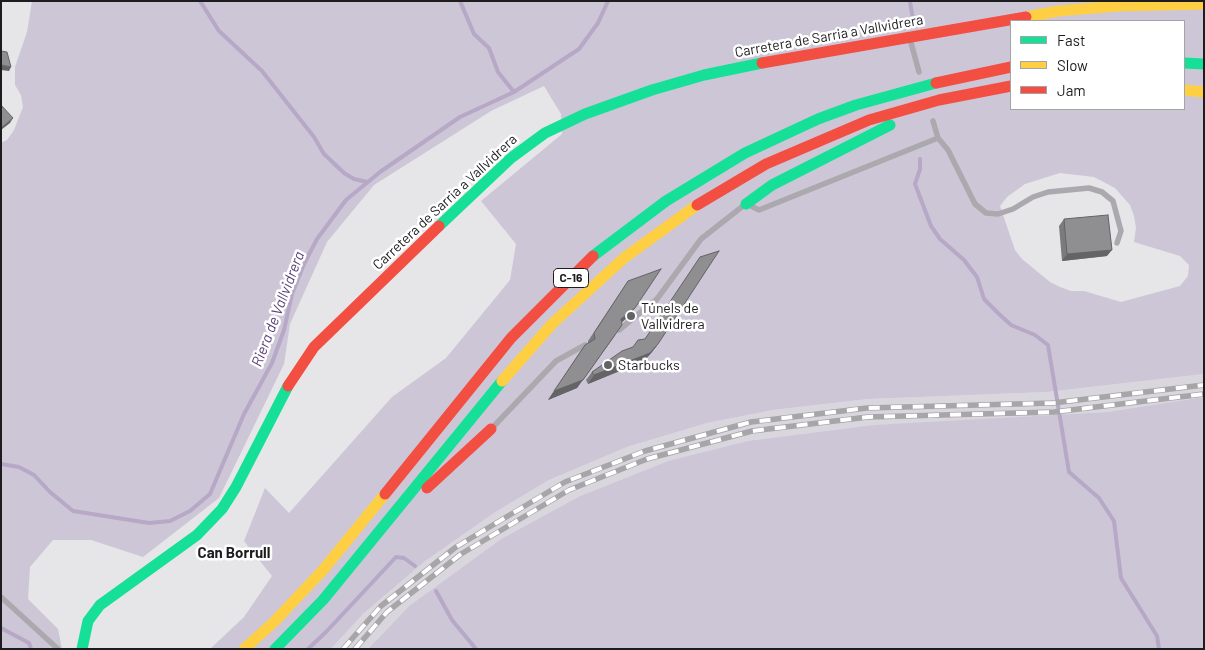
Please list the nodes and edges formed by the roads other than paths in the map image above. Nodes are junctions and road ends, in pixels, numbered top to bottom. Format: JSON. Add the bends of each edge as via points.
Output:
{"nodes":[{"id":1,"x":1204,"y":4,"type":"edge"},
{"id":2,"x":910,"y":37,"type":"junction"},
{"id":3,"x":1185,"y":63,"type":"edge"},
{"id":4,"x":1204,"y":64,"type":"edge"},
{"id":5,"x":1010,"y":67,"type":"edge"},
{"id":6,"x":919,"y":72,"type":"dead end"},
{"id":7,"x":1010,"y":86,"type":"edge"},
{"id":8,"x":924,"y":104,"type":"junction"},
{"id":9,"x":934,"y":120,"type":"dead end"},
{"id":10,"x":938,"y":138,"type":"junction"},
{"id":11,"x":746,"y":204,"type":"junction"},
{"id":12,"x":1117,"y":243,"type":"dead end"},
{"id":13,"x":619,"y":330,"type":"edge"},
{"id":14,"x":585,"y":345,"type":"edge"},
{"id":15,"x":491,"y":429,"type":"joint"},
{"id":16,"x":388,"y":523,"type":"junction"},
{"id":17,"x":1,"y":597,"type":"edge"},
{"id":18,"x":58,"y":649,"type":"edge"},
{"id":19,"x":82,"y":649,"type":"edge"},
{"id":20,"x":244,"y":649,"type":"edge"},
{"id":21,"x":275,"y":649,"type":"edge"}],
"edges":[{"from":1,"to":2,"type":"main road","name":"Carretera de Sarria a Vallvidrera","via":[[1076,8]]},
{"from":2,"to":6,"type":"lane"},
{"from":2,"to":19,"type":"main road","name":"Carretera de Sarria a Vallvidrera","via":[[677,82],[585,114],[532,142],[511,158],[314,347],[287,387],[222,509],[197,535],[100,605],[88,621]]},
{"from":3,"to":4,"type":"main road"},
{"from":5,"to":20,"type":"main road","number":"C-16","via":[[901,92],[818,119],[722,166],[615,238],[511,338],[323,570]]},
{"from":7,"to":8,"type":"main road","number":"C-16"},
{"from":8,"to":11,"type":"main road","via":[[910,115],[772,185]]},
{"from":8,"to":16,"type":"main road","number":"C-16","via":[[869,120],[766,164],[657,232],[552,324]]},
{"from":9,"to":10,"type":"lane"},
{"from":10,"to":11,"type":"lane","via":[[759,210]]},
{"from":10,"to":12,"type":"lane","via":[[948,150],[975,204],[986,213],[998,214],[1014,209],[1048,192],[1089,188],[1102,192],[1113,201],[1121,231]]},
{"from":11,"to":13,"type":"lane","via":[[701,239],[657,299]]},
{"from":14,"to":15,"type":"lane","via":[[556,362]]},
{"from":15,"to":16,"type":"main road"},
{"from":16,"to":21,"type":"main road","number":"C-16","via":[[323,600]]},
{"from":17,"to":18,"type":"lane"}]}
